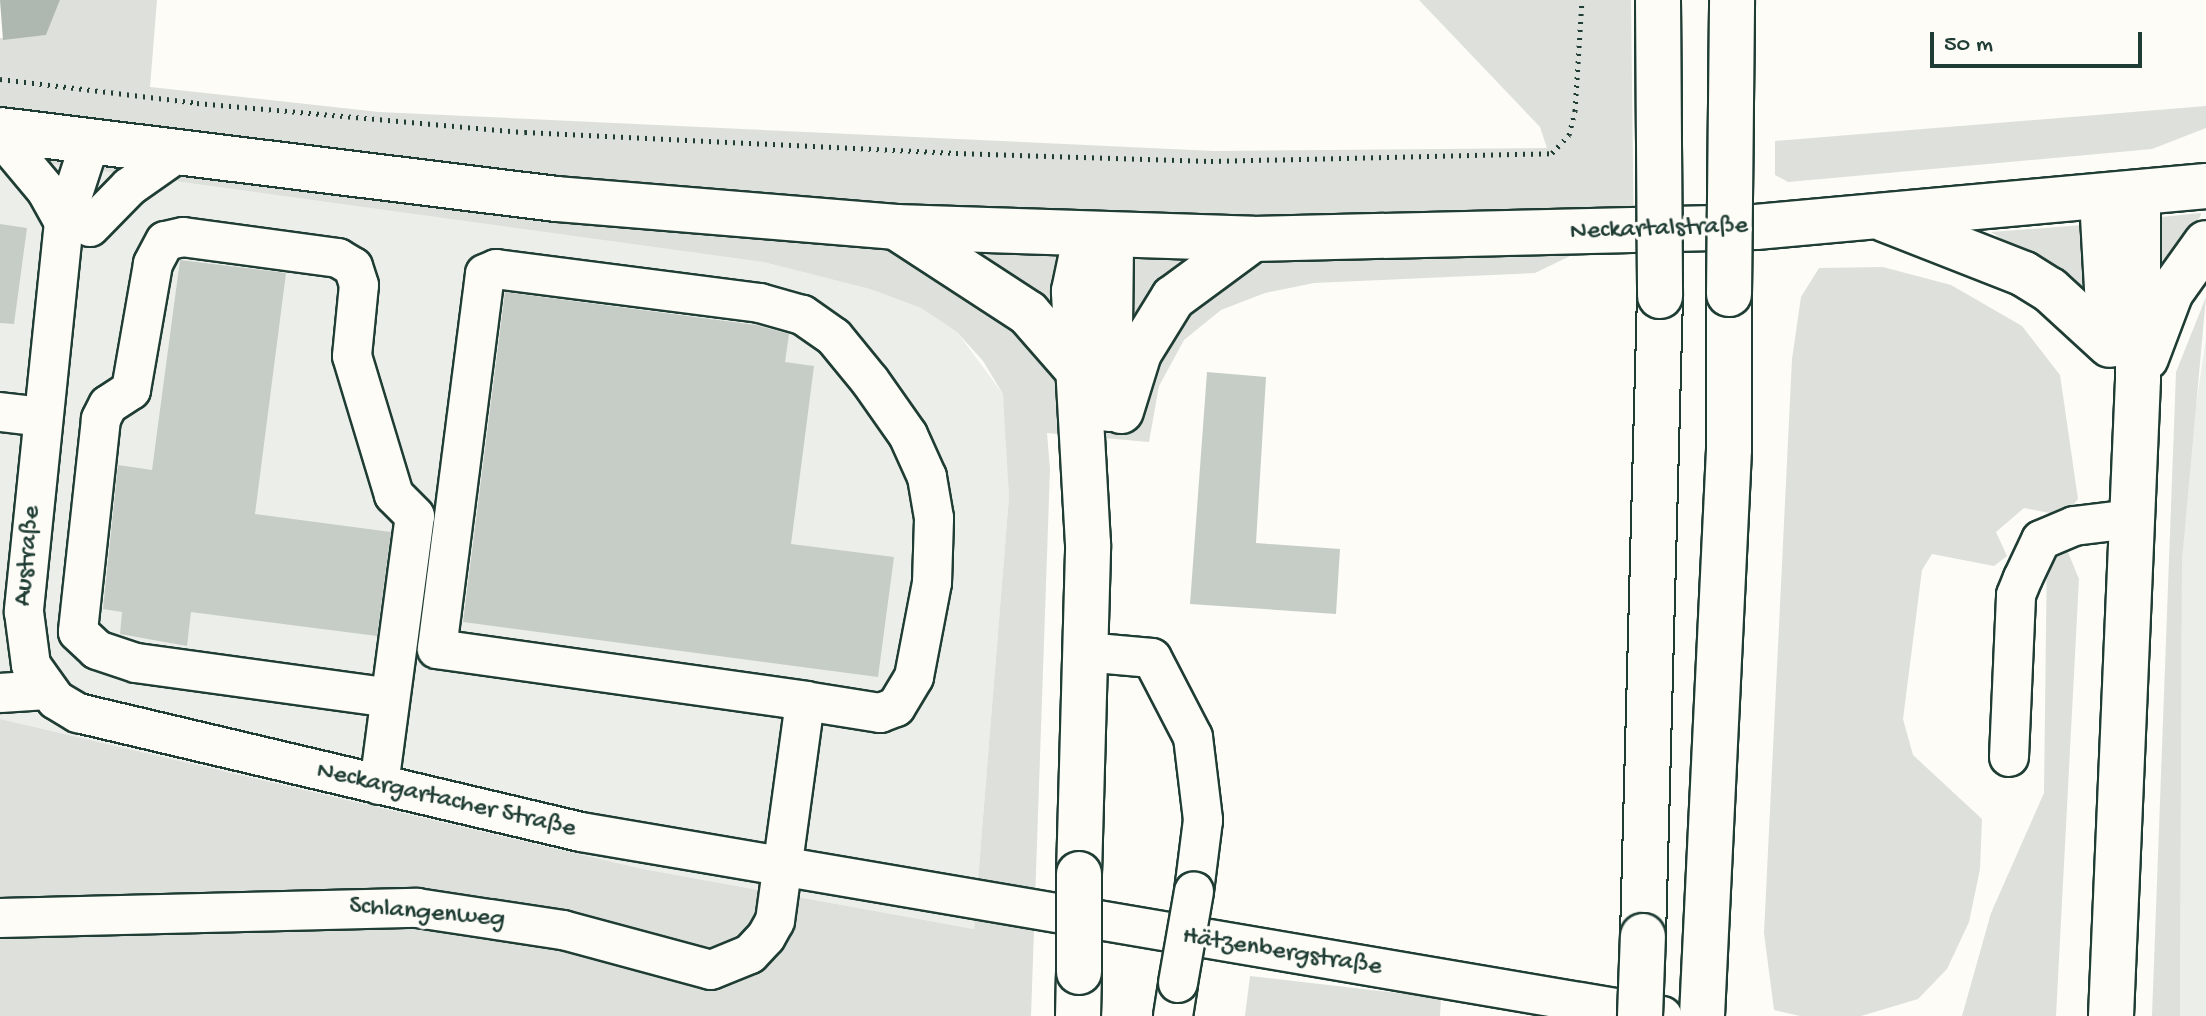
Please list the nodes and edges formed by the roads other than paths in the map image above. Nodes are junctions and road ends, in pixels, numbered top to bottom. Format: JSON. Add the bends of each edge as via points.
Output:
{"nodes":[{"id":1,"x":1658,"y":0,"type":"edge"},
{"id":2,"x":1732,"y":0,"type":"edge"},
{"id":3,"x":0,"y":133,"type":"edge"},
{"id":4,"x":100,"y":144,"type":"junction"},
{"id":5,"x":176,"y":154,"type":"junction"},
{"id":6,"x":2206,"y":186,"type":"edge"},
{"id":7,"x":2120,"y":197,"type":"junction"},
{"id":8,"x":1884,"y":219,"type":"junction"},
{"id":9,"x":77,"y":225,"type":"junction"},
{"id":10,"x":896,"y":227,"type":"junction"},
{"id":11,"x":1098,"y":234,"type":"junction"},
{"id":12,"x":1253,"y":239,"type":"junction"},
{"id":13,"x":2206,"y":243,"type":"edge"},
{"id":14,"x":2110,"y":345,"type":"junction"},
{"id":15,"x":1077,"y":369,"type":"junction"},
{"id":16,"x":2138,"y":379,"type":"junction"},
{"id":17,"x":0,"y":412,"type":"edge"},
{"id":18,"x":42,"y":417,"type":"junction"},
{"id":19,"x":1112,"y":452,"type":"junction"},
{"id":20,"x":2113,"y":521,"type":"junction"},
{"id":21,"x":1107,"y":654,"type":"junction"},
{"id":22,"x":47,"y":690,"type":"junction"},
{"id":23,"x":0,"y":693,"type":"edge"},
{"id":24,"x":390,"y":698,"type":"junction"},
{"id":25,"x":805,"y":701,"type":"junction"},
{"id":26,"x":2009,"y":757,"type":"dead end"},
{"id":27,"x":379,"y":785,"type":"junction"},
{"id":28,"x":783,"y":869,"type":"junction"},
{"id":29,"x":1088,"y":874,"type":"junction"},
{"id":30,"x":901,"y":890,"type":"joint"},
{"id":31,"x":0,"y":918,"type":"edge"},
{"id":32,"x":1087,"y":972,"type":"junction"},
{"id":33,"x":1176,"y":999,"type":"edge"},
{"id":34,"x":1078,"y":1016,"type":"edge"},
{"id":35,"x":1095,"y":1016,"type":"edge"},
{"id":36,"x":1640,"y":1016,"type":"edge"},
{"id":37,"x":1662,"y":1016,"type":"edge"},
{"id":38,"x":1702,"y":1016,"type":"edge"},
{"id":39,"x":2092,"y":1016,"type":"edge"},
{"id":40,"x":2111,"y":1016,"type":"edge"}],
"edges":[{"from":1,"to":36,"type":"main road","bridge":true,"via":[[1660,296]]},
{"from":2,"to":38,"type":"main road","bridge":true,"via":[[1729,449]]},
{"from":3,"to":4,"type":"main road","name":"Neckartalstraße"},
{"from":3,"to":9,"type":"street"},
{"from":4,"to":5,"type":"main road","name":"Neckartalstraße"},
{"from":4,"to":9,"type":"street","name":"Austraße"},
{"from":5,"to":9,"type":"street"},
{"from":5,"to":10,"type":"main road","name":"Neckartalstraße","via":[[556,199]]},
{"from":6,"to":7,"type":"main road","name":"Neckartalstraße"},
{"from":7,"to":8,"type":"main road","name":"Neckartalstraße"},
{"from":7,"to":14,"type":"main road"},
{"from":7,"to":16,"type":"main road"},
{"from":8,"to":12,"type":"main road","name":"Neckartalstraße","via":[[1615,232]]},
{"from":8,"to":14,"type":"main road","via":[[2024,274],[2050,290]]},
{"from":9,"to":18,"type":"street","name":"Austraße"},
{"from":10,"to":11,"type":"main road","name":"Neckartalstraße"},
{"from":10,"to":15,"type":"main road","via":[[1028,313]]},
{"from":11,"to":12,"type":"main road","name":"Neckartalstraße"},
{"from":11,"to":15,"type":"main road","via":[[1074,291]]},
{"from":11,"to":19,"type":"main road"},
{"from":12,"to":19,"type":"main road","via":[[1189,281],[1151,328],[1130,376]]},
{"from":13,"to":16,"type":"main road","via":[[2171,292]]},
{"from":14,"to":20,"type":"main road"},
{"from":15,"to":29,"type":"main road","via":[[1088,544]]},
{"from":16,"to":40,"type":"main road"},
{"from":17,"to":18,"type":"street"},
{"from":18,"to":22,"type":"street","name":"Austraße","via":[[24,612],[31,665]]},
{"from":19,"to":21,"type":"main road"},
{"from":20,"to":26,"type":"street","via":[[2074,526],[2041,540],[2023,578],[2016,595]]},
{"from":20,"to":39,"type":"main road"},
{"from":21,"to":29,"type":"main road"},
{"from":21,"to":33,"type":"street","bridge":true,"via":[[1152,658],[1193,737],[1203,820]]},
{"from":22,"to":23,"type":"street"},
{"from":22,"to":27,"type":"street","name":"Neckargartacher Straße","via":[[78,713],[108,723]]},
{"from":24,"to":24,"type":"street","via":[[415,516],[394,495],[352,356],[359,285],[353,267],[338,258],[183,237],[165,241],[153,264],[131,390],[108,405],[101,419],[78,632],[97,650],[136,663]]},
{"from":24,"to":27,"type":"street"},
{"from":25,"to":25,"type":"street","via":[[880,713],[896,707],[914,677],[932,583],[934,518],[927,477],[908,435],[870,381],[834,337],[802,315],[760,303],[531,269],[485,274],[437,649]]},
{"from":25,"to":28,"type":"street","name":"Schlangenweg"},
{"from":27,"to":28,"type":"street","name":"Neckargartacher Straße","via":[[581,832]]},
{"from":28,"to":30,"type":"street","name":"Neckargartacher Straße"},
{"from":28,"to":31,"type":"street","name":"Schlangenweg","via":[[775,921],[766,937],[750,954],[711,970],[563,930],[417,908]]},
{"from":29,"to":32,"type":"main road","bridge":true},
{"from":30,"to":37,"type":"street","name":"Hätzenbergstraße"},
{"from":32,"to":34,"type":"main road"},
{"from":32,"to":35,"type":"main road"}]}
